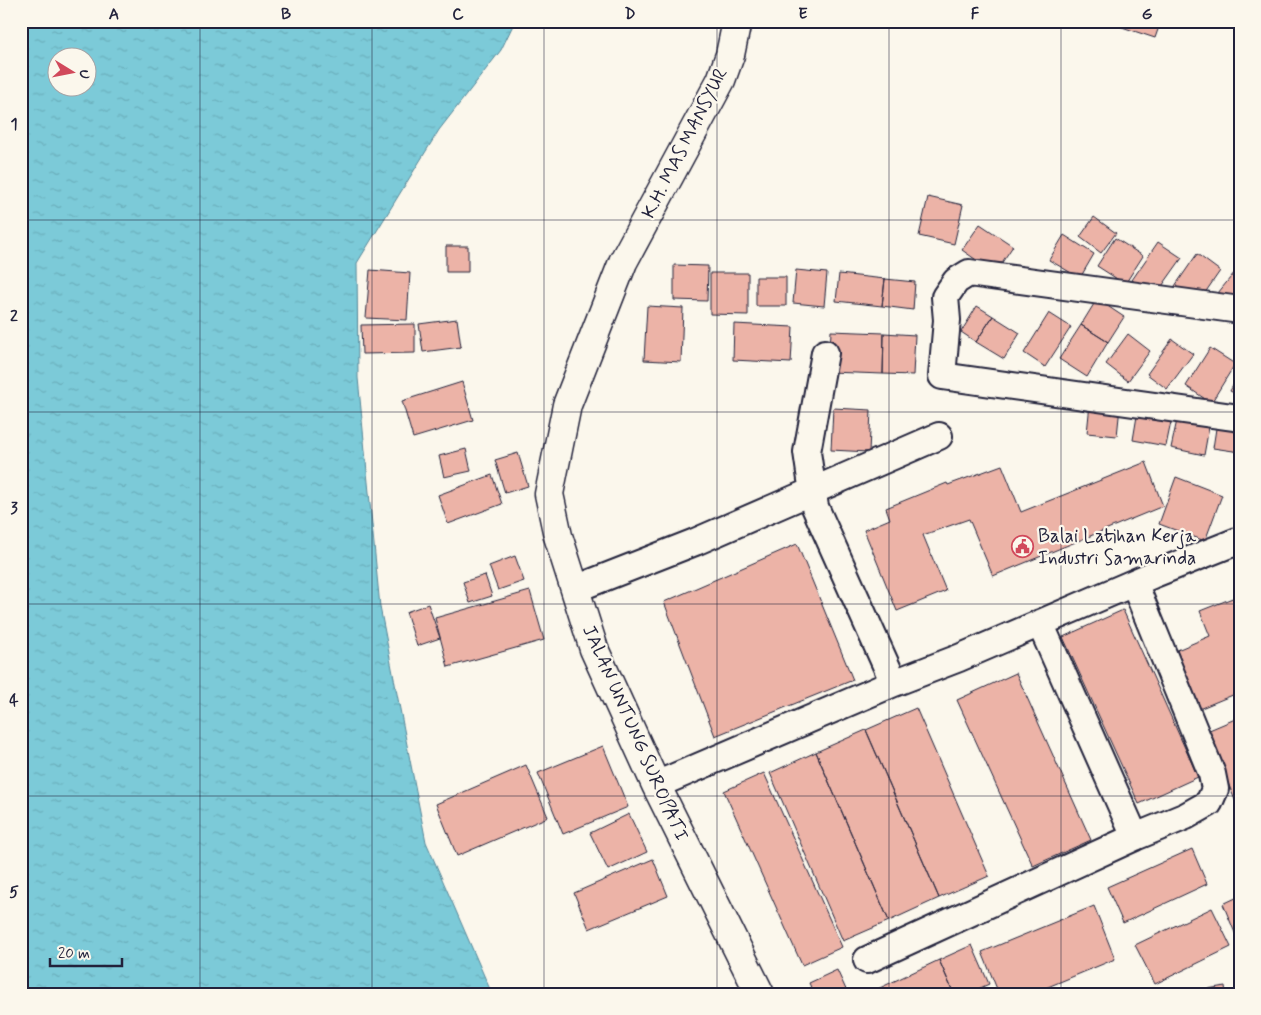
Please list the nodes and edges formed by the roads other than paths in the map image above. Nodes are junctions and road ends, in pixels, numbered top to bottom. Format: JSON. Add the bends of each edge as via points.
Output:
{"nodes":[{"id":1,"x":737,"y":21,"type":"edge"},
{"id":2,"x":623,"y":262,"type":"joint"},
{"id":3,"x":1240,"y":310,"type":"edge"},
{"id":4,"x":825,"y":353,"type":"dead end"},
{"id":5,"x":1240,"y":418,"type":"edge"},
{"id":6,"x":939,"y":436,"type":"dead end"},
{"id":7,"x":813,"y":491,"type":"junction"},
{"id":8,"x":1240,"y":540,"type":"edge"},
{"id":9,"x":1134,"y":583,"type":"junction"},
{"id":10,"x":575,"y":590,"type":"junction"},
{"id":11,"x":1040,"y":623,"type":"junction"},
{"id":12,"x":894,"y":683,"type":"junction"},
{"id":13,"x":656,"y":785,"type":"junction"},
{"id":14,"x":1135,"y":837,"type":"junction"},
{"id":15,"x":867,"y":960,"type":"dead end"},
{"id":16,"x":760,"y":994,"type":"edge"}],
"edges":[{"from":1,"to":2,"type":"main road","name":"K.H. MAS MANSYUR","via":[[721,80]]},
{"from":2,"to":10,"type":"main road","name":"JALAN UNTUNG SUROPATI","via":[[567,405],[549,494]]},
{"from":3,"to":5,"type":"street","via":[[969,273],[956,281],[946,297],[942,376]]},
{"from":4,"to":7,"type":"street","via":[[807,452]]},
{"from":6,"to":7,"type":"street"},
{"from":7,"to":10,"type":"street"},
{"from":7,"to":12,"type":"street","via":[[815,507]]},
{"from":8,"to":9,"type":"street"},
{"from":9,"to":11,"type":"street"},
{"from":9,"to":14,"type":"street","via":[[1212,774],[1215,789],[1209,803],[1200,809]]},
{"from":10,"to":13,"type":"main road","name":"JALAN UNTUNG SUROPATI","via":[[594,649]]},
{"from":11,"to":12,"type":"street"},
{"from":11,"to":14,"type":"street"},
{"from":12,"to":13,"type":"street"},
{"from":13,"to":16,"type":"main road","name":"JALAN UNTUNG SUROPATI"},
{"from":14,"to":15,"type":"street"}]}
